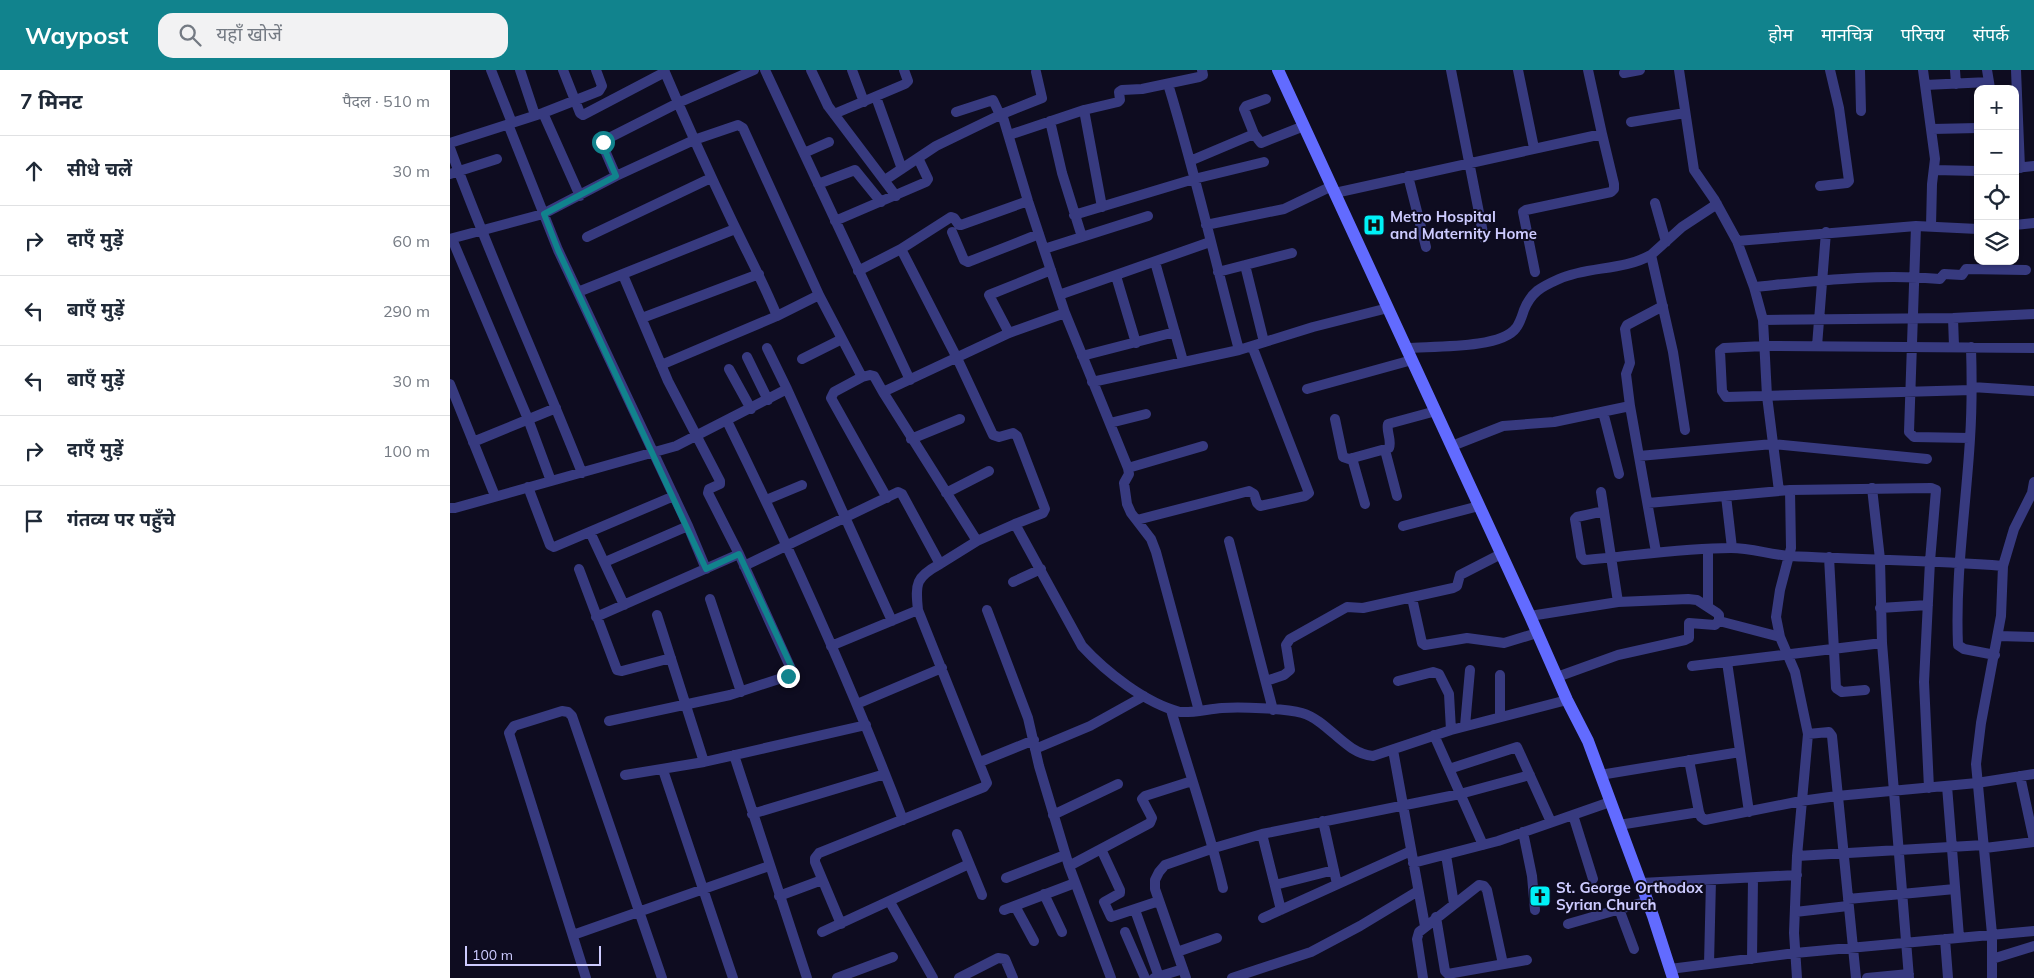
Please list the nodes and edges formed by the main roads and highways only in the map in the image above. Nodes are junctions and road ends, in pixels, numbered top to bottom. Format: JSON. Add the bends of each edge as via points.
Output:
{"nodes":[{"id":1,"x":1278,"y":70,"type":"edge"},
{"id":2,"x":1672,"y":974,"type":"edge"}],
"edges":[{"from":1,"to":2,"type":"main road","via":[[1588,741]]}]}
